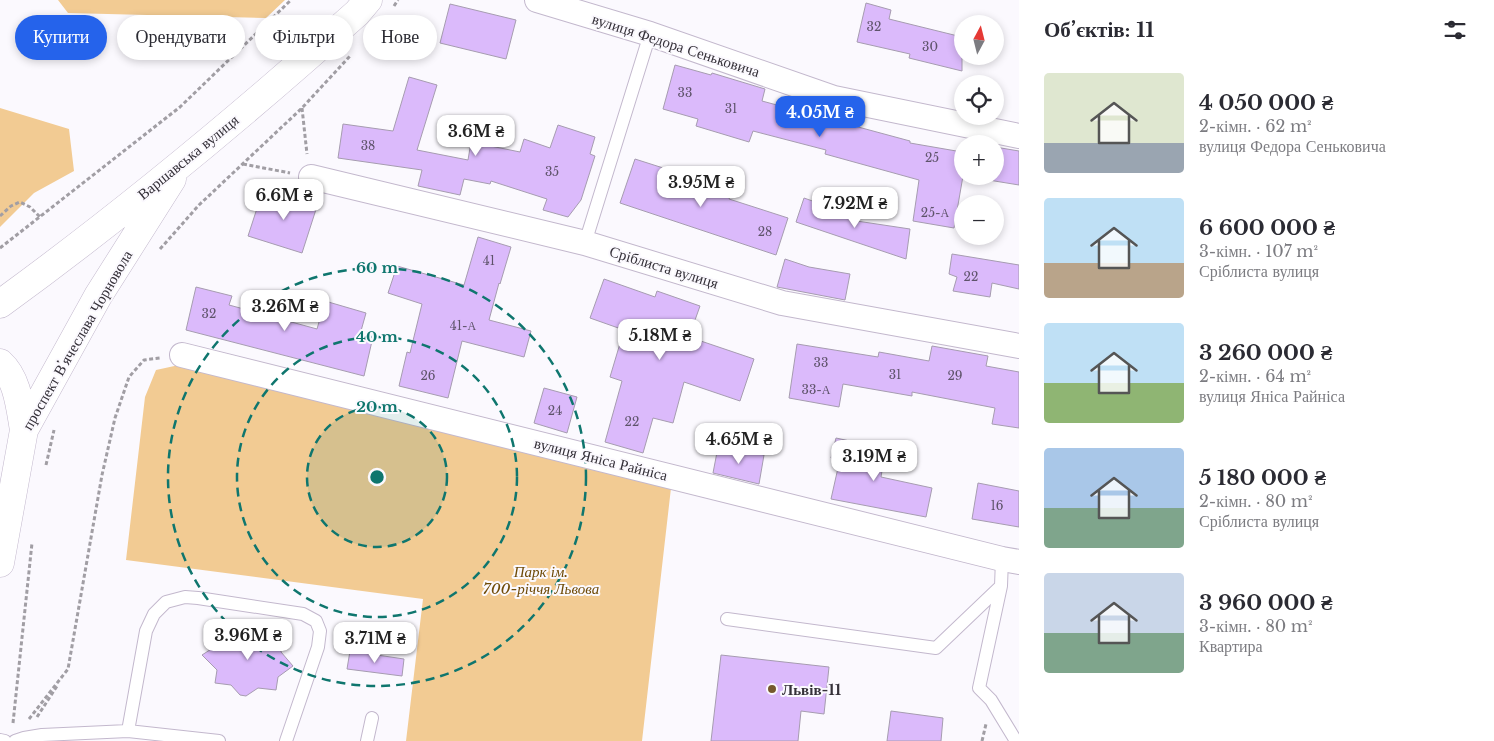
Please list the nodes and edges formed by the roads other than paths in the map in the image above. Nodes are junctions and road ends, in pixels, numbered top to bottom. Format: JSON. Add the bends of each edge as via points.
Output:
{"nodes":[{"id":1,"x":537,"y":0,"type":"edge"},
{"id":2,"x":381,"y":3,"type":"edge"},
{"id":3,"x":650,"y":34,"type":"junction"},
{"id":4,"x":1019,"y":136,"type":"edge"},
{"id":5,"x":184,"y":161,"type":"junction"},
{"id":6,"x":311,"y":177,"type":"road end"},
{"id":7,"x":585,"y":243,"type":"junction"},
{"id":8,"x":0,"y":304,"type":"edge"},
{"id":9,"x":1019,"y":346,"type":"edge"},
{"id":10,"x":182,"y":355,"type":"road end"},
{"id":11,"x":0,"y":363,"type":"edge"},
{"id":12,"x":24,"y":430,"type":"junction"},
{"id":13,"x":1011,"y":560,"type":"edge"},
{"id":14,"x":0,"y":563,"type":"edge"},
{"id":15,"x":1000,"y":586,"type":"junction"},
{"id":16,"x":727,"y":619,"type":"dead end"},
{"id":17,"x":372,"y":718,"type":"dead end"},
{"id":18,"x":128,"y":731,"type":"junction"},
{"id":19,"x":14,"y":738,"type":"edge"},
{"id":20,"x":0,"y":740,"type":"edge"},
{"id":21,"x":219,"y":741,"type":"edge"},
{"id":22,"x":286,"y":741,"type":"edge"},
{"id":23,"x":367,"y":741,"type":"edge"},
{"id":24,"x":1016,"y":741,"type":"edge"}],
"edges":[{"from":1,"to":3,"type":"street","name":"вулиця Федора Сеньковича"},
{"from":2,"to":5,"type":"main road","name":"Варшавська вулиця","via":[[357,12]]},
{"from":3,"to":4,"type":"street","name":"вулиця Федора Сеньковича","via":[[834,98]]},
{"from":3,"to":7,"type":"lane"},
{"from":5,"to":8,"type":"main road","name":"Варшавська вулиця","via":[[65,257]]},
{"from":5,"to":12,"type":"main road","name":"проспект Вʼячеслава Чорновола","via":[[98,296]]},
{"from":6,"to":7,"type":"street","name":"Сріблиста вулиця"},
{"from":7,"to":9,"type":"street","name":"Сріблиста вулиця","via":[[782,303]]},
{"from":10,"to":13,"type":"street","name":"вулиця Яніса Райніса"},
{"from":11,"to":12,"type":"main road","via":[[17,392]]},
{"from":12,"to":14,"type":"main road","name":"проспект Вʼячеслава Чорновола"},
{"from":13,"to":15,"type":"lane"},
{"from":15,"to":16,"type":"lane","via":[[936,648]]},
{"from":15,"to":24,"type":"lane","via":[[979,688],[991,700]]},
{"from":17,"to":23,"type":"lane"},
{"from":18,"to":19,"type":"lane"},
{"from":18,"to":21,"type":"lane"},
{"from":18,"to":22,"type":"lane","via":[[144,640],[154,614],[166,602],[198,598],[303,614],[316,621],[320,631],[318,647]]},
{"from":19,"to":20,"type":"lane"}]}
